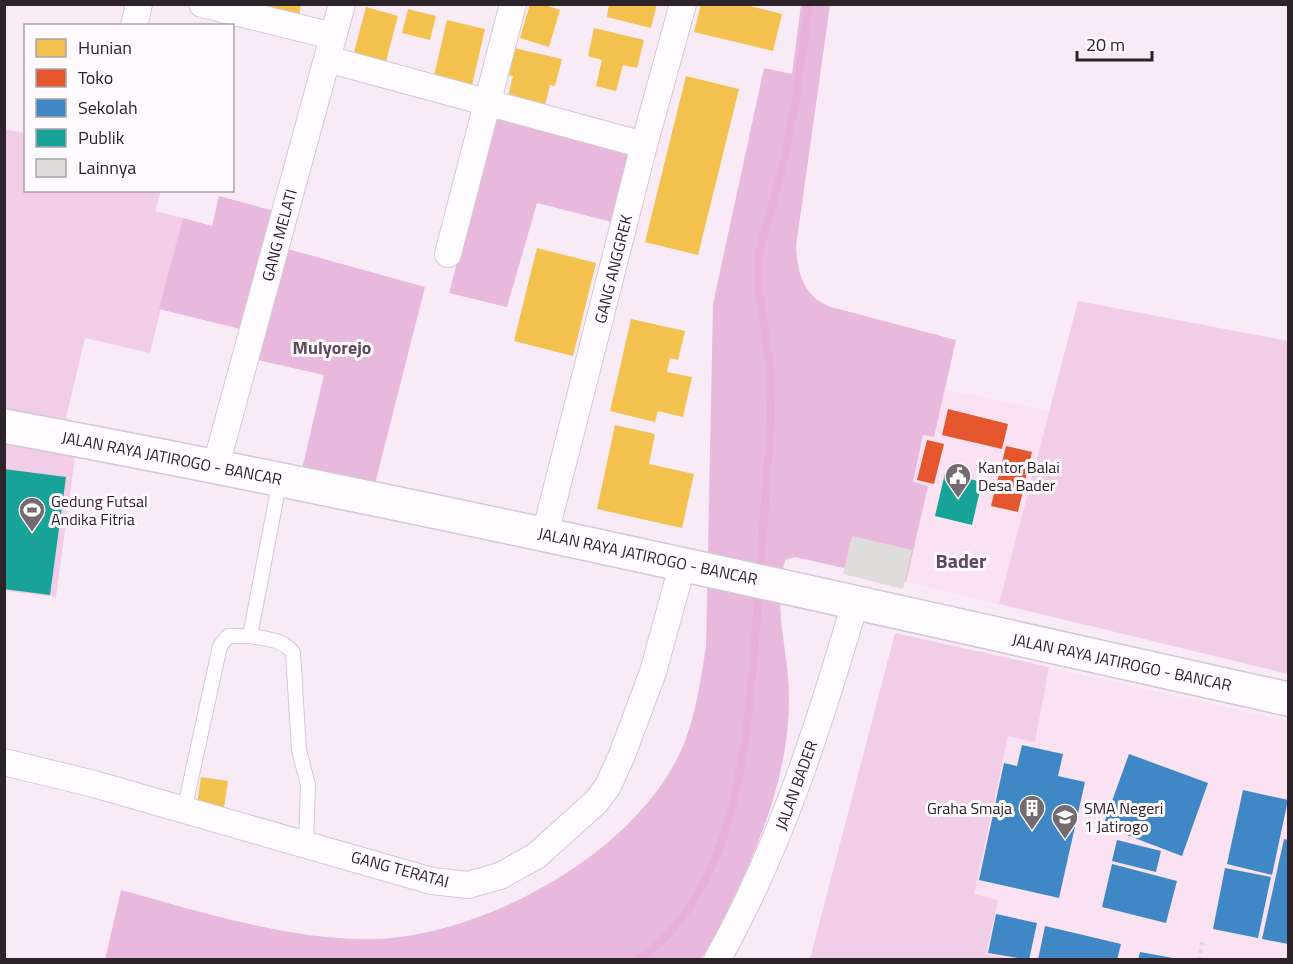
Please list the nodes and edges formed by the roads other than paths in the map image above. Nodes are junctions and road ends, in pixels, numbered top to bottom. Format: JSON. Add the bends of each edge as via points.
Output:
{"nodes":[{"id":1,"x":139,"y":4,"type":"edge"},
{"id":2,"x":202,"y":4,"type":"edge"},
{"id":3,"x":342,"y":4,"type":"edge"},
{"id":4,"x":513,"y":4,"type":"edge"},
{"id":5,"x":683,"y":4,"type":"edge"},
{"id":6,"x":134,"y":24,"type":"edge"},
{"id":7,"x":330,"y":47,"type":"junction"},
{"id":8,"x":488,"y":102,"type":"junction"},
{"id":9,"x":644,"y":145,"type":"junction"},
{"id":10,"x":448,"y":254,"type":"dead end"},
{"id":11,"x":4,"y":426,"type":"edge"},
{"id":12,"x":216,"y":465,"type":"junction"},
{"id":13,"x":280,"y":478,"type":"junction"},
{"id":14,"x":545,"y":534,"type":"junction"},
{"id":15,"x":693,"y":565,"type":"junction"},
{"id":16,"x":844,"y":601,"type":"junction"},
{"id":17,"x":250,"y":636,"type":"junction"},
{"id":18,"x":1288,"y":699,"type":"edge"},
{"id":19,"x":4,"y":762,"type":"edge"},
{"id":20,"x":184,"y":811,"type":"junction"},
{"id":21,"x":306,"y":844,"type":"junction"},
{"id":22,"x":717,"y":960,"type":"edge"}],
"edges":[{"from":1,"to":6,"type":"street"},
{"from":2,"to":7,"type":"street"},
{"from":3,"to":7,"type":"street","name":"GANG MELATI"},
{"from":4,"to":8,"type":"street"},
{"from":5,"to":9,"type":"street","name":"GANG ANGGREK"},
{"from":7,"to":8,"type":"street"},
{"from":7,"to":12,"type":"street","name":"GANG MELATI"},
{"from":8,"to":9,"type":"street"},
{"from":8,"to":10,"type":"street"},
{"from":9,"to":14,"type":"street","name":"GANG ANGGREK"},
{"from":11,"to":12,"type":"main road","name":"JALAN RAYA JATIROGO - BANCAR"},
{"from":12,"to":13,"type":"main road","name":"JALAN RAYA JATIROGO - BANCAR"},
{"from":13,"to":14,"type":"main road","name":"JALAN RAYA JATIROGO - BANCAR"},
{"from":13,"to":17,"type":"lane"},
{"from":14,"to":15,"type":"main road","name":"JALAN RAYA JATIROGO - BANCAR"},
{"from":15,"to":16,"type":"main road","name":"JALAN RAYA JATIROGO - BANCAR"},
{"from":15,"to":21,"type":"street","name":"GANG TERATAI","via":[[608,786],[596,802],[536,856],[500,876],[468,885],[432,881]]},
{"from":16,"to":18,"type":"main road","name":"JALAN RAYA JATIROGO - BANCAR"},
{"from":16,"to":22,"type":"street","name":"JALAN BADER","via":[[808,754],[774,844]]},
{"from":17,"to":20,"type":"lane","via":[[228,636],[220,646]]},
{"from":17,"to":21,"type":"lane","via":[[280,642],[293,653],[299,750],[308,785]]},
{"from":19,"to":20,"type":"street","name":"GANG TERATAI"},
{"from":20,"to":21,"type":"street","name":"GANG TERATAI"}]}
